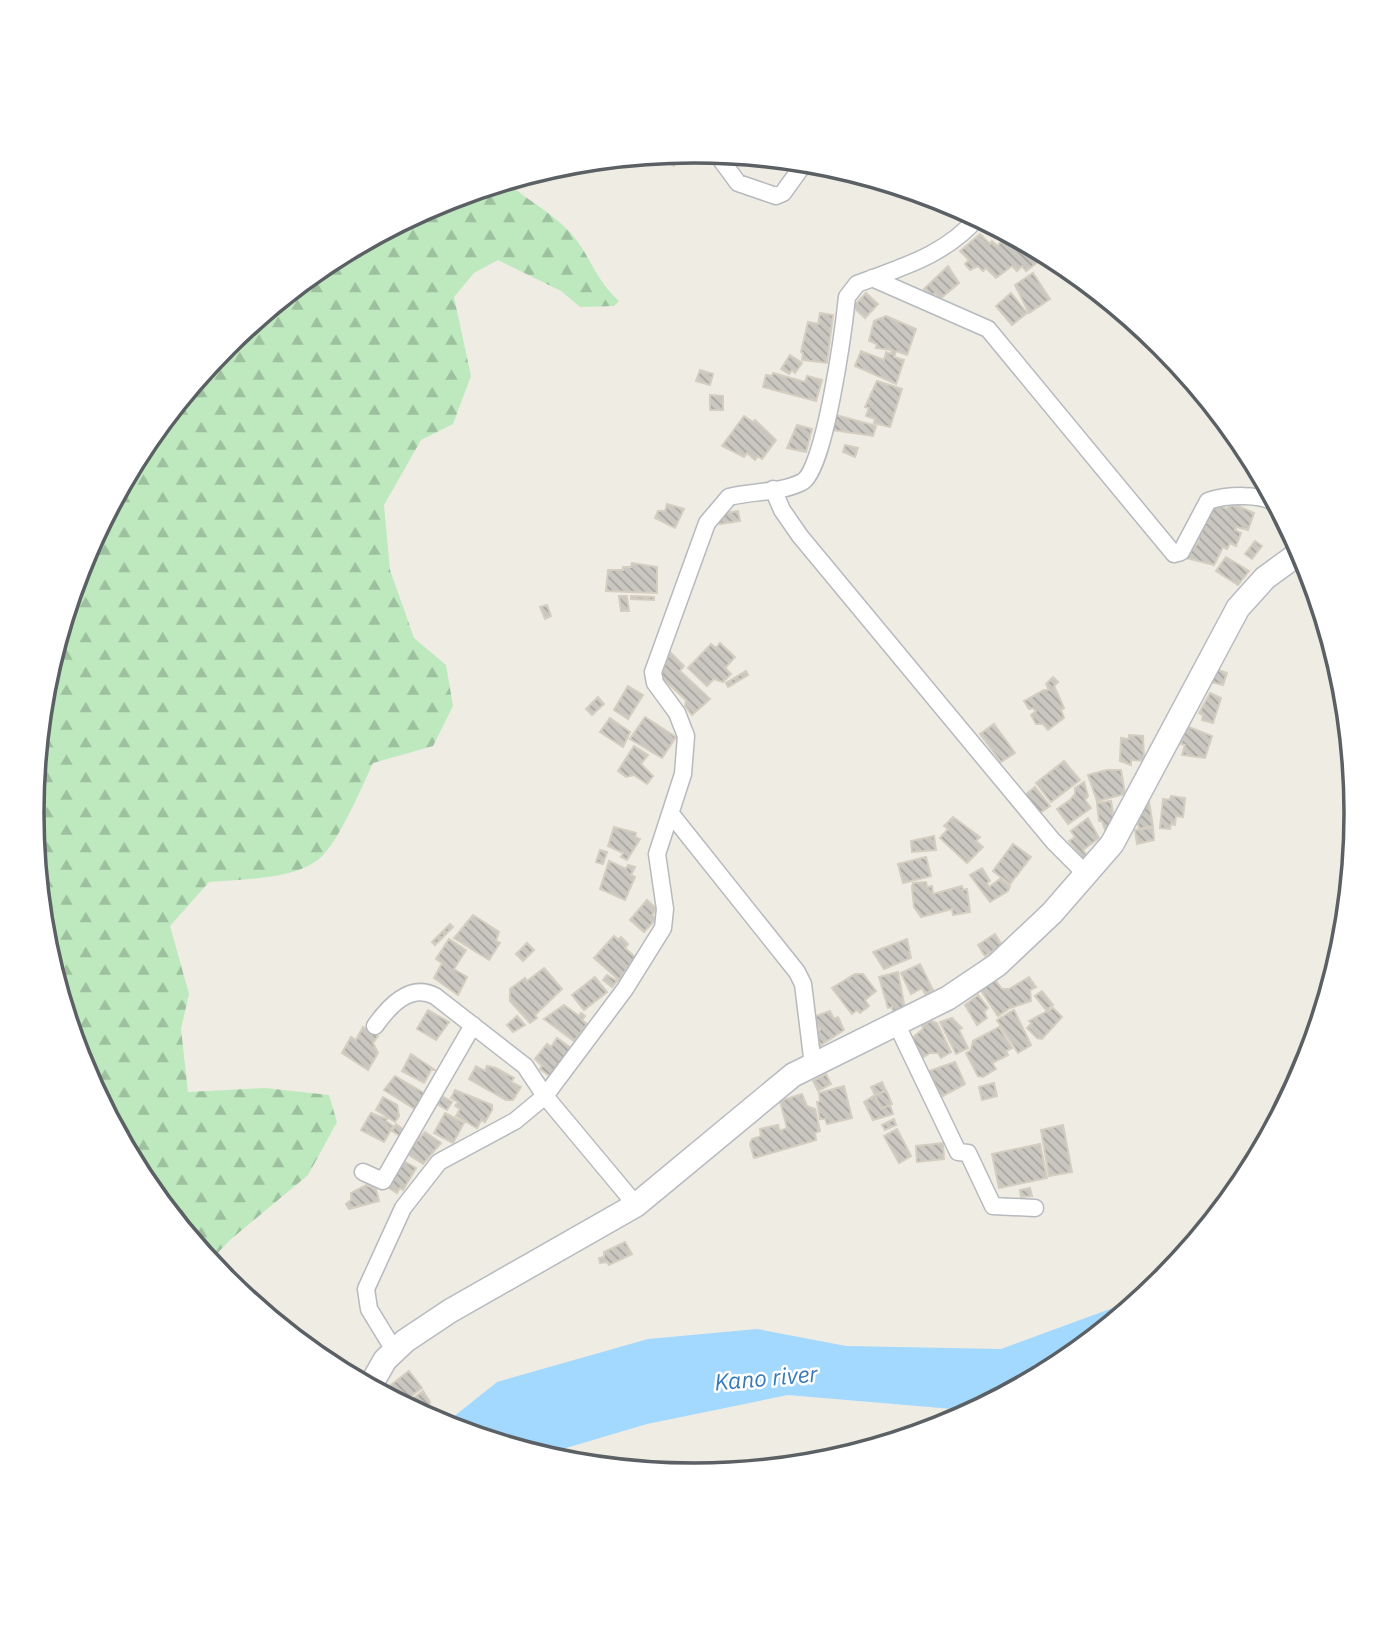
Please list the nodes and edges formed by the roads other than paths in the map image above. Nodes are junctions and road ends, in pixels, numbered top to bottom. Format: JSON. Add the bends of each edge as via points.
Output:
{"nodes":[{"id":1,"x":724,"y":164,"type":"edge"},
{"id":2,"x":799,"y":171,"type":"edge"},
{"id":3,"x":970,"y":224,"type":"edge"},
{"id":4,"x":872,"y":278,"type":"junction"},
{"id":5,"x":774,"y":489,"type":"junction"},
{"id":6,"x":1263,"y":498,"type":"edge"},
{"id":7,"x":1293,"y":558,"type":"edge"},
{"id":8,"x":671,"y":814,"type":"junction"},
{"id":9,"x":1087,"y":875,"type":"junction"},
{"id":10,"x":896,"y":1023,"type":"junction"},
{"id":11,"x":473,"y":1025,"type":"junction"},
{"id":12,"x":375,"y":1026,"type":"dead end"},
{"id":13,"x":813,"y":1065,"type":"junction"},
{"id":14,"x":545,"y":1096,"type":"junction"},
{"id":15,"x":363,"y":1172,"type":"dead end"},
{"id":16,"x":636,"y":1205,"type":"junction"},
{"id":17,"x":1035,"y":1208,"type":"dead end"},
{"id":18,"x":394,"y":1350,"type":"junction"},
{"id":19,"x":374,"y":1380,"type":"edge"}],
"edges":[{"from":1,"to":2,"type":"street","via":[[738,183],[776,196]]},
{"from":3,"to":4,"type":"street","via":[[925,259]]},
{"from":4,"to":5,"type":"street","via":[[857,284],[846,297],[815,467],[804,482]]},
{"from":4,"to":6,"type":"street","via":[[988,329],[1174,554],[1181,552],[1208,501]]},
{"from":5,"to":8,"type":"street","via":[[729,497],[712,514],[654,664],[655,683],[677,713],[686,736],[683,774]]},
{"from":5,"to":9,"type":"street","via":[[800,536],[1044,830]]},
{"from":7,"to":9,"type":"main road","via":[[1265,578],[1238,608],[1112,844]]},
{"from":8,"to":13,"type":"street","via":[[797,972],[803,984]]},
{"from":8,"to":14,"type":"street","via":[[657,854],[665,909],[663,928],[625,989]]},
{"from":9,"to":10,"type":"main road","via":[[997,965],[948,998]]},
{"from":10,"to":13,"type":"main road"},
{"from":10,"to":17,"type":"street","via":[[958,1152],[968,1153],[993,1206]]},
{"from":11,"to":12,"type":"street","via":[[425,991],[407,994]]},
{"from":11,"to":14,"type":"street","via":[[525,1066]]},
{"from":11,"to":15,"type":"street","via":[[383,1181]]},
{"from":13,"to":16,"type":"main road","via":[[764,1097]]},
{"from":14,"to":16,"type":"street"},
{"from":14,"to":18,"type":"street","via":[[514,1121],[439,1161],[403,1208],[366,1289],[369,1309]]},
{"from":16,"to":18,"type":"main road","via":[[450,1311]]},
{"from":18,"to":19,"type":"main road"}]}
